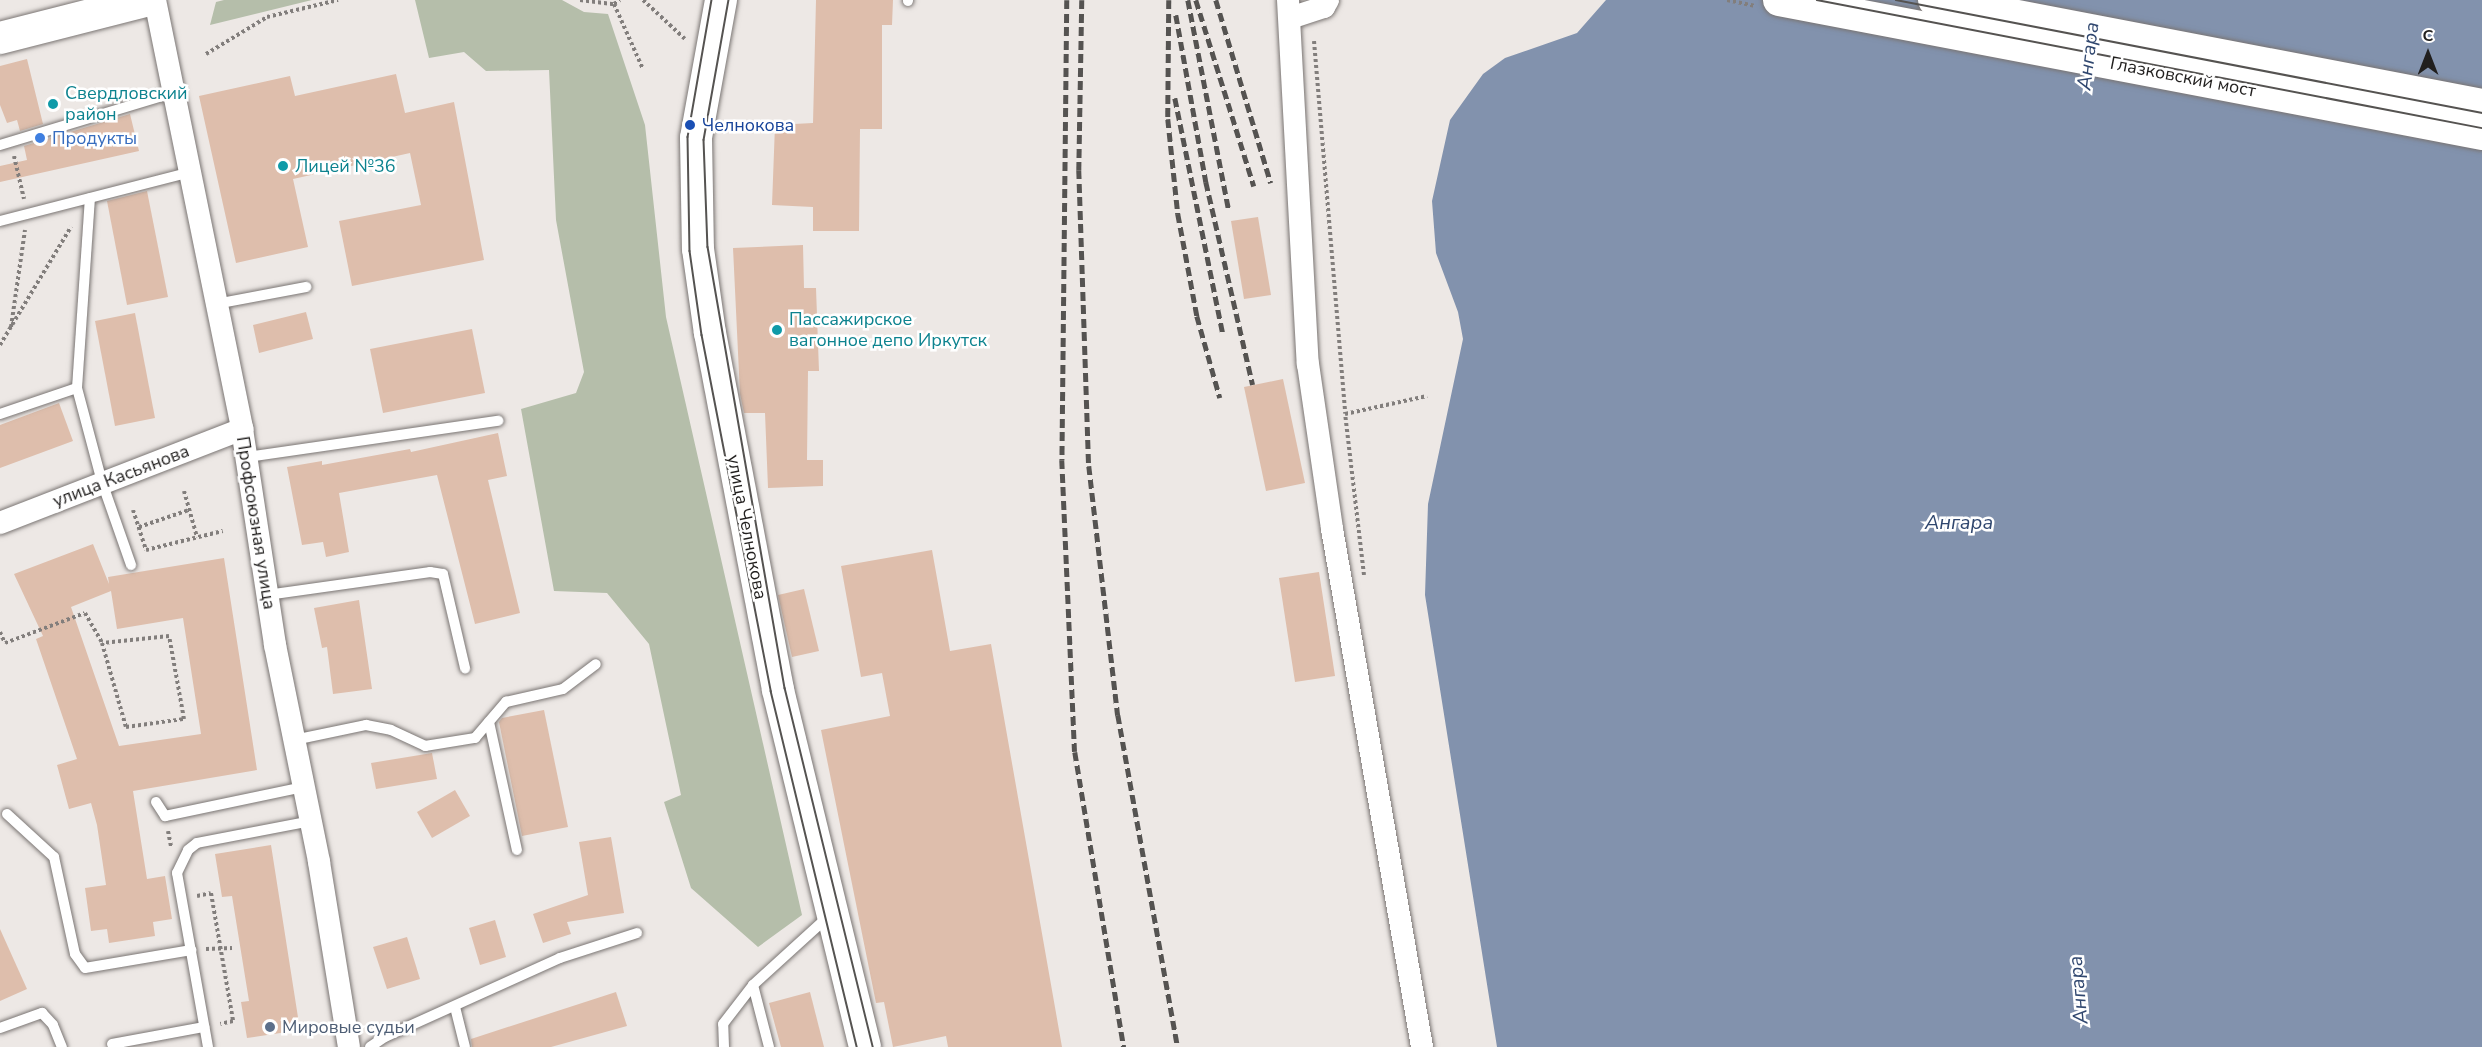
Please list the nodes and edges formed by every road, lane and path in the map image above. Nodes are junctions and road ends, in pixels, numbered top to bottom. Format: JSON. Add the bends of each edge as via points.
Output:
{"nodes":[{"id":1,"x":149,"y":0,"type":"edge"},
{"id":2,"x":155,"y":0,"type":"edge"},
{"id":3,"x":338,"y":0,"type":"edge"},
{"id":4,"x":579,"y":0,"type":"edge"},
{"id":5,"x":620,"y":0,"type":"edge"},
{"id":6,"x":643,"y":0,"type":"edge"},
{"id":7,"x":721,"y":0,"type":"edge"},
{"id":8,"x":1779,"y":0,"type":"edge"},
{"id":9,"x":1934,"y":0,"type":"edge"},
{"id":10,"x":614,"y":4,"type":"junction"},
{"id":11,"x":1320,"y":5,"type":"edge"},
{"id":12,"x":1289,"y":9,"type":"edge"},
{"id":13,"x":0,"y":38,"type":"edge"},
{"id":14,"x":685,"y":39,"type":"dead end"},
{"id":15,"x":206,"y":54,"type":"dead end"},
{"id":16,"x":643,"y":69,"type":"dead end"},
{"id":17,"x":172,"y":93,"type":"junction"},
{"id":18,"x":2482,"y":105,"type":"edge"},
{"id":19,"x":2482,"y":134,"type":"edge"},
{"id":20,"x":0,"y":145,"type":"edge"},
{"id":21,"x":187,"y":173,"type":"junction"},
{"id":22,"x":90,"y":198,"type":"junction"},
{"id":23,"x":0,"y":221,"type":"edge"},
{"id":24,"x":306,"y":287,"type":"dead end"},
{"id":25,"x":215,"y":304,"type":"junction"},
{"id":26,"x":0,"y":345,"type":"edge"},
{"id":27,"x":76,"y":388,"type":"junction"},
{"id":28,"x":1427,"y":396,"type":"dead end"},
{"id":29,"x":0,"y":414,"type":"edge"},
{"id":30,"x":1345,"y":414,"type":"junction"},
{"id":31,"x":498,"y":421,"type":"dead end"},
{"id":32,"x":242,"y":429,"type":"junction"},
{"id":33,"x":247,"y":458,"type":"junction"},
{"id":34,"x":102,"y":482,"type":"junction"},
{"id":35,"x":183,"y":491,"type":"dead end"},
{"id":36,"x":133,"y":510,"type":"dead end"},
{"id":37,"x":189,"y":510,"type":"junction"},
{"id":38,"x":0,"y":523,"type":"edge"},
{"id":39,"x":139,"y":527,"type":"junction"},
{"id":40,"x":223,"y":531,"type":"dead end"},
{"id":41,"x":197,"y":537,"type":"junction"},
{"id":42,"x":131,"y":565,"type":"dead end"},
{"id":43,"x":1365,"y":578,"type":"dead end"},
{"id":44,"x":267,"y":595,"type":"junction"},
{"id":45,"x":0,"y":632,"type":"edge"},
{"id":46,"x":102,"y":642,"type":"junction"},
{"id":47,"x":596,"y":664,"type":"dead end"},
{"id":48,"x":465,"y":668,"type":"dead end"},
{"id":49,"x":489,"y":722,"type":"junction"},
{"id":50,"x":294,"y":740,"type":"junction"},
{"id":51,"x":304,"y":787,"type":"junction"},
{"id":52,"x":156,"y":802,"type":"dead end"},
{"id":53,"x":7,"y":814,"type":"dead end"},
{"id":54,"x":311,"y":821,"type":"junction"},
{"id":55,"x":516,"y":849,"type":"dead end"},
{"id":56,"x":182,"y":899,"type":"junction"},
{"id":57,"x":832,"y":913,"type":"junction"},
{"id":58,"x":637,"y":933,"type":"dead end"},
{"id":59,"x":232,"y":948,"type":"dead end"},
{"id":60,"x":219,"y":949,"type":"junction"},
{"id":61,"x":191,"y":950,"type":"junction"},
{"id":62,"x":753,"y":985,"type":"junction"},
{"id":63,"x":455,"y":1006,"type":"junction"},
{"id":64,"x":204,"y":1027,"type":"junction"},
{"id":65,"x":0,"y":1028,"type":"edge"},
{"id":66,"x":112,"y":1044,"type":"dead end"},
{"id":67,"x":62,"y":1047,"type":"edge"},
{"id":68,"x":208,"y":1047,"type":"edge"},
{"id":69,"x":349,"y":1047,"type":"edge"},
{"id":70,"x":370,"y":1047,"type":"edge"},
{"id":71,"x":465,"y":1047,"type":"edge"},
{"id":72,"x":724,"y":1047,"type":"edge"},
{"id":73,"x":769,"y":1047,"type":"edge"},
{"id":74,"x":865,"y":1047,"type":"edge"},
{"id":75,"x":1422,"y":1047,"type":"edge"}],
"edges":[{"from":1,"to":13,"type":"main road"},
{"from":2,"to":17,"type":"street","name":"Профсоюзная улица"},
{"from":3,"to":15,"type":"path","via":[[267,17]]},
{"from":4,"to":10,"type":"path"},
{"from":5,"to":10,"type":"path"},
{"from":6,"to":14,"type":"path"},
{"from":7,"to":57,"type":"main road","name":"улица Челнокова","via":[[696,138],[698,249],[710,333],[778,690]]},
{"from":8,"to":19,"type":"main road","name":"Глазковский мост"},
{"from":9,"to":18,"type":"main road","name":"Глазковский мост"},
{"from":10,"to":16,"type":"path"},
{"from":11,"to":12,"type":"street"},
{"from":11,"to":30,"type":"path"},
{"from":12,"to":75,"type":"street","via":[[1308,364],[1332,529]]},
{"from":17,"to":20,"type":"lane"},
{"from":17,"to":21,"type":"street","name":"Профсоюзная улица"},
{"from":21,"to":22,"type":"lane"},
{"from":21,"to":25,"type":"street","name":"Профсоюзная улица"},
{"from":22,"to":23,"type":"lane"},
{"from":22,"to":26,"type":"path"},
{"from":22,"to":27,"type":"lane"},
{"from":24,"to":25,"type":"lane"},
{"from":25,"to":32,"type":"street","name":"Профсоюзная улица"},
{"from":27,"to":29,"type":"lane"},
{"from":27,"to":34,"type":"lane"},
{"from":28,"to":30,"type":"path"},
{"from":30,"to":43,"type":"path"},
{"from":31,"to":33,"type":"lane"},
{"from":32,"to":33,"type":"street","name":"Профсоюзная улица"},
{"from":32,"to":34,"type":"street","name":"улица Касьянова"},
{"from":33,"to":44,"type":"street","name":"Профсоюзная улица"},
{"from":34,"to":38,"type":"street","name":"улица Касьянова"},
{"from":34,"to":42,"type":"lane"},
{"from":35,"to":37,"type":"path"},
{"from":36,"to":39,"type":"path"},
{"from":37,"to":39,"type":"path"},
{"from":37,"to":41,"type":"path"},
{"from":39,"to":41,"type":"path","via":[[146,550]]},
{"from":40,"to":41,"type":"path"},
{"from":44,"to":48,"type":"lane","via":[[430,572],[443,574]]},
{"from":44,"to":50,"type":"street","name":"Профсоюзная улица"},
{"from":45,"to":46,"type":"path","via":[[5,642],[85,614]]},
{"from":46,"to":46,"type":"path","via":[[126,727],[184,719],[169,636]]},
{"from":47,"to":49,"type":"lane","via":[[563,689],[506,702]]},
{"from":49,"to":50,"type":"lane","via":[[475,738],[425,746],[391,730],[366,725]]},
{"from":49,"to":55,"type":"lane"},
{"from":50,"to":51,"type":"street","name":"Профсоюзная улица"},
{"from":51,"to":52,"type":"lane","via":[[165,816]]},
{"from":51,"to":54,"type":"street","name":"Профсоюзная улица"},
{"from":53,"to":61,"type":"lane","via":[[54,857],[75,954],[85,968]]},
{"from":54,"to":56,"type":"lane","via":[[197,843],[188,849],[177,873]]},
{"from":54,"to":69,"type":"street","name":"Профсоюзная улица"},
{"from":56,"to":60,"type":"path","via":[[211,893]]},
{"from":56,"to":61,"type":"lane"},
{"from":57,"to":62,"type":"lane"},
{"from":57,"to":74,"type":"main road","name":"улица Челнокова"},
{"from":58,"to":63,"type":"lane","via":[[560,958]]},
{"from":59,"to":60,"type":"path"},
{"from":60,"to":61,"type":"path"},
{"from":60,"to":64,"type":"path","via":[[233,1021]]},
{"from":61,"to":64,"type":"lane"},
{"from":62,"to":72,"type":"lane","via":[[723,1024]]},
{"from":62,"to":73,"type":"lane"},
{"from":63,"to":70,"type":"lane"},
{"from":63,"to":71,"type":"lane"},
{"from":64,"to":66,"type":"lane"},
{"from":64,"to":68,"type":"lane"},
{"from":65,"to":67,"type":"lane","via":[[42,1012],[53,1025]]}]}
